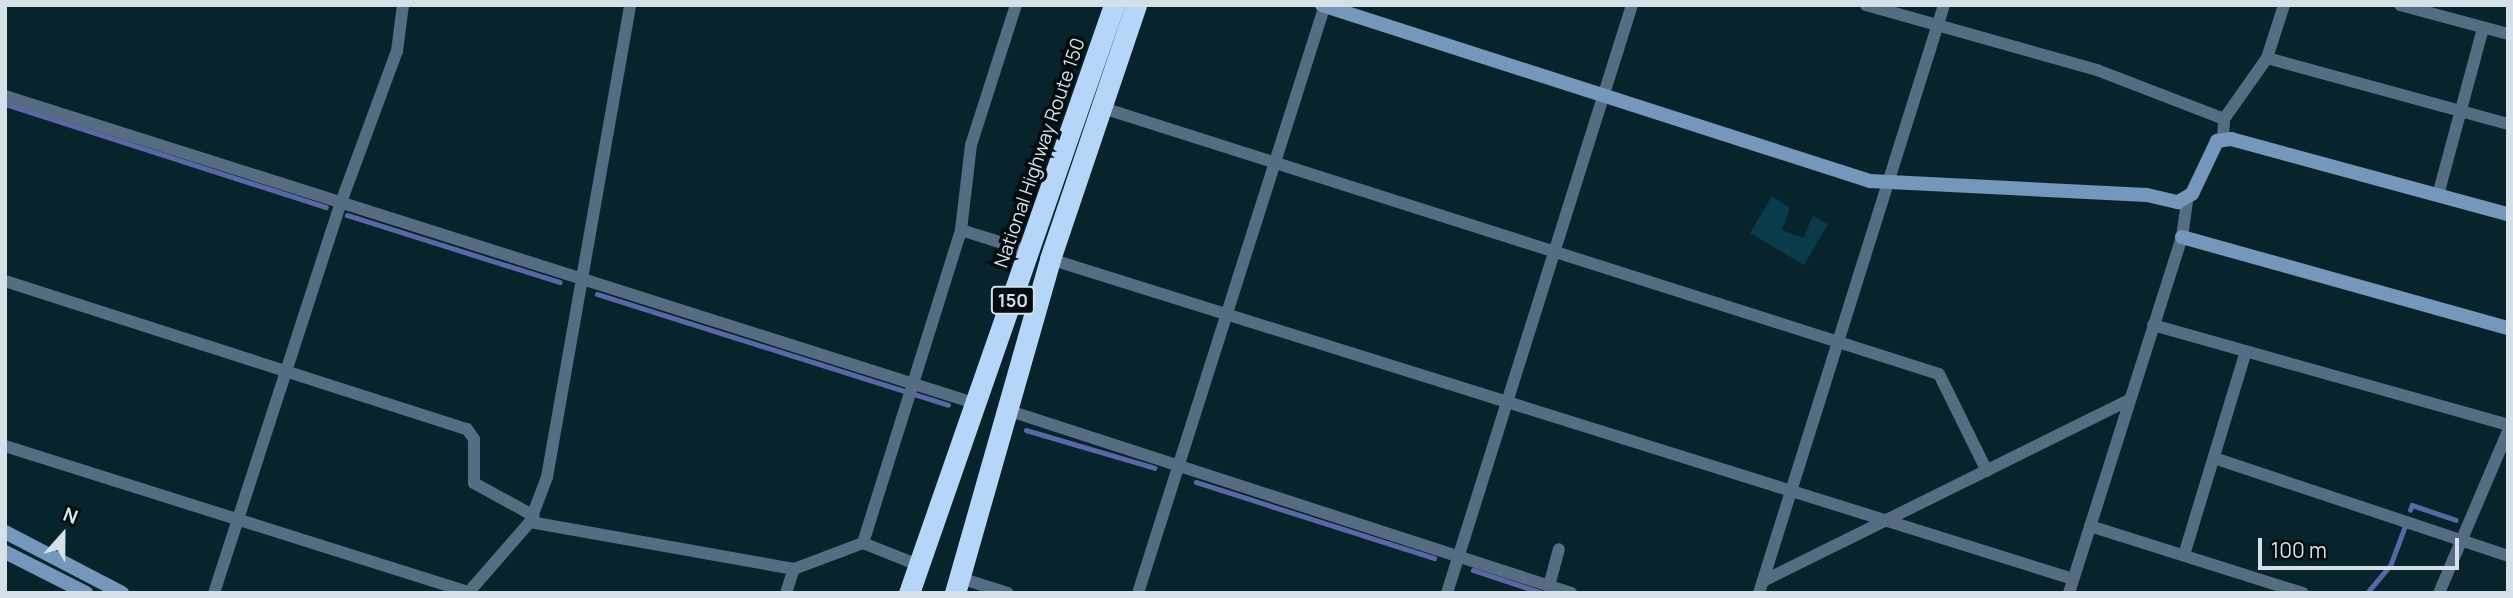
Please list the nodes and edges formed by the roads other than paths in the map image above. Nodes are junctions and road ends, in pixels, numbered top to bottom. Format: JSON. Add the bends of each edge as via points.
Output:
{"nodes":[{"id":1,"x":403,"y":5,"type":"edge"},
{"id":2,"x":630,"y":5,"type":"edge"},
{"id":3,"x":1016,"y":5,"type":"edge"},
{"id":4,"x":1114,"y":5,"type":"edge"},
{"id":5,"x":1136,"y":5,"type":"edge"},
{"id":6,"x":1632,"y":5,"type":"edge"},
{"id":7,"x":1866,"y":5,"type":"edge"},
{"id":8,"x":1944,"y":5,"type":"edge"},
{"id":9,"x":2284,"y":5,"type":"edge"},
{"id":10,"x":2400,"y":5,"type":"edge"},
{"id":11,"x":1324,"y":6,"type":"edge"},
{"id":12,"x":2483,"y":28,"type":"junction"},
{"id":13,"x":1936,"y":29,"type":"junction"},
{"id":14,"x":2508,"y":34,"type":"edge"},
{"id":15,"x":2267,"y":58,"type":"junction"},
{"id":16,"x":5,"y":96,"type":"edge"},
{"id":17,"x":1604,"y":96,"type":"junction"},
{"id":18,"x":1103,"y":108,"type":"junction"},
{"id":19,"x":2461,"y":111,"type":"junction"},
{"id":20,"x":2224,"y":119,"type":"junction"},
{"id":21,"x":2508,"y":124,"type":"edge"},
{"id":22,"x":2223,"y":139,"type":"junction"},
{"id":23,"x":1273,"y":162,"type":"junction"},
{"id":24,"x":1887,"y":183,"type":"junction"},
{"id":25,"x":2438,"y":195,"type":"junction"},
{"id":26,"x":2187,"y":200,"type":"junction"},
{"id":27,"x":340,"y":205,"type":"junction"},
{"id":28,"x":2508,"y":214,"type":"edge"},
{"id":29,"x":961,"y":230,"type":"junction"},
{"id":30,"x":2182,"y":236,"type":"junction"},
{"id":31,"x":1555,"y":254,"type":"junction"},
{"id":32,"x":1040,"y":256,"type":"junction"},
{"id":33,"x":579,"y":280,"type":"junction"},
{"id":34,"x":5,"y":281,"type":"edge"},
{"id":35,"x":1225,"y":315,"type":"junction"},
{"id":36,"x":2153,"y":325,"type":"junction"},
{"id":37,"x":2508,"y":327,"type":"edge"},
{"id":38,"x":1837,"y":341,"type":"junction"},
{"id":39,"x":2246,"y":351,"type":"junction"},
{"id":40,"x":286,"y":370,"type":"junction"},
{"id":41,"x":911,"y":390,"type":"junction"},
{"id":42,"x":2129,"y":400,"type":"junction"},
{"id":43,"x":1506,"y":402,"type":"junction"},
{"id":44,"x":974,"y":404,"type":"junction"},
{"id":45,"x":1010,"y":411,"type":"junction"},
{"id":46,"x":2508,"y":425,"type":"edge"},
{"id":47,"x":2508,"y":431,"type":"edge"},
{"id":48,"x":5,"y":446,"type":"edge"},
{"id":49,"x":2214,"y":458,"type":"junction"},
{"id":50,"x":1177,"y":468,"type":"junction"},
{"id":51,"x":1987,"y":471,"type":"junction"},
{"id":52,"x":1791,"y":492,"type":"junction"},
{"id":53,"x":238,"y":518,"type":"junction"},
{"id":54,"x":532,"y":519,"type":"junction"},
{"id":55,"x":1884,"y":522,"type":"junction"},
{"id":56,"x":2090,"y":526,"type":"junction"},
{"id":57,"x":5,"y":532,"type":"edge"},
{"id":58,"x":2461,"y":537,"type":"junction"},
{"id":59,"x":863,"y":542,"type":"junction"},
{"id":60,"x":1559,"y":549,"type":"dead end"},
{"id":61,"x":5,"y":552,"type":"edge"},
{"id":62,"x":2184,"y":555,"type":"junction"},
{"id":63,"x":2508,"y":556,"type":"edge"},
{"id":64,"x":1459,"y":558,"type":"junction"},
{"id":65,"x":918,"y":565,"type":"junction"},
{"id":66,"x":794,"y":569,"type":"junction"},
{"id":67,"x":2073,"y":579,"type":"junction"},
{"id":68,"x":958,"y":585,"type":"edge"},
{"id":69,"x":1549,"y":586,"type":"junction"},
{"id":70,"x":1761,"y":587,"type":"edge"},
{"id":71,"x":86,"y":593,"type":"edge"},
{"id":72,"x":122,"y":593,"type":"edge"},
{"id":73,"x":214,"y":593,"type":"edge"},
{"id":74,"x":469,"y":593,"type":"edge"},
{"id":75,"x":786,"y":593,"type":"edge"},
{"id":76,"x":909,"y":593,"type":"edge"},
{"id":77,"x":1008,"y":593,"type":"edge"},
{"id":78,"x":1138,"y":593,"type":"edge"},
{"id":79,"x":1447,"y":593,"type":"edge"},
{"id":80,"x":1570,"y":593,"type":"edge"},
{"id":81,"x":2069,"y":593,"type":"edge"},
{"id":82,"x":2303,"y":593,"type":"edge"},
{"id":83,"x":2439,"y":593,"type":"edge"}],
"edges":[{"from":1,"to":27,"type":"street","via":[[397,51]]},
{"from":2,"to":33,"type":"street"},
{"from":3,"to":29,"type":"street","via":[[971,145]]},
{"from":4,"to":32,"type":"highway","name":"National Highway Route 150","number":"150"},
{"from":5,"to":18,"type":"highway","name":"National Highway Route 150","number":"150"},
{"from":6,"to":17,"type":"street"},
{"from":7,"to":13,"type":"street"},
{"from":8,"to":13,"type":"street"},
{"from":9,"to":15,"type":"street"},
{"from":10,"to":12,"type":"street"},
{"from":11,"to":17,"type":"street"},
{"from":11,"to":23,"type":"street"},
{"from":12,"to":14,"type":"street"},
{"from":12,"to":19,"type":"street"},
{"from":13,"to":20,"type":"street","via":[[2096,70]]},
{"from":13,"to":24,"type":"street"},
{"from":15,"to":19,"type":"street"},
{"from":15,"to":20,"type":"street"},
{"from":16,"to":27,"type":"street"},
{"from":17,"to":24,"type":"street"},
{"from":17,"to":31,"type":"street"},
{"from":18,"to":23,"type":"street"},
{"from":18,"to":32,"type":"highway","name":"National Highway Route 150","number":"150"},
{"from":19,"to":21,"type":"street"},
{"from":19,"to":25,"type":"street"},
{"from":20,"to":22,"type":"street"},
{"from":22,"to":25,"type":"street"},
{"from":22,"to":26,"type":"street","via":[[2213,146]]},
{"from":23,"to":31,"type":"street"},
{"from":23,"to":35,"type":"street"},
{"from":24,"to":26,"type":"street"},
{"from":24,"to":38,"type":"street"},
{"from":25,"to":28,"type":"street"},
{"from":26,"to":30,"type":"street"},
{"from":27,"to":33,"type":"street"},
{"from":27,"to":40,"type":"street"},
{"from":29,"to":32,"type":"street"},
{"from":29,"to":41,"type":"street"},
{"from":30,"to":36,"type":"street"},
{"from":30,"to":37,"type":"street"},
{"from":31,"to":38,"type":"street"},
{"from":31,"to":43,"type":"street"},
{"from":32,"to":35,"type":"street"},
{"from":32,"to":44,"type":"highway","name":"National Highway Route 150","number":"150"},
{"from":32,"to":45,"type":"highway","name":"National Highway Route 150","number":"150"},
{"from":33,"to":41,"type":"street"},
{"from":33,"to":54,"type":"street","via":[[547,477]]},
{"from":34,"to":40,"type":"street"},
{"from":35,"to":43,"type":"street"},
{"from":35,"to":50,"type":"street"},
{"from":36,"to":39,"type":"street"},
{"from":36,"to":42,"type":"street"},
{"from":38,"to":51,"type":"street","via":[[1938,374]]},
{"from":38,"to":52,"type":"street"},
{"from":39,"to":46,"type":"street"},
{"from":39,"to":49,"type":"street"},
{"from":40,"to":53,"type":"street"},
{"from":40,"to":54,"type":"street","via":[[467,429],[474,439],[474,483]]},
{"from":41,"to":44,"type":"street"},
{"from":41,"to":59,"type":"street"},
{"from":42,"to":51,"type":"street"},
{"from":42,"to":56,"type":"street"},
{"from":43,"to":52,"type":"street"},
{"from":43,"to":64,"type":"street"},
{"from":44,"to":65,"type":"highway","name":"National Highway Route 150","number":"150"},
{"from":45,"to":50,"type":"street"},
{"from":45,"to":68,"type":"highway","name":"National Highway Route 150","number":"150"},
{"from":47,"to":58,"type":"street"},
{"from":48,"to":53,"type":"street"},
{"from":49,"to":58,"type":"street"},
{"from":49,"to":62,"type":"street"},
{"from":50,"to":64,"type":"street"},
{"from":50,"to":78,"type":"street"},
{"from":51,"to":55,"type":"street"},
{"from":52,"to":55,"type":"street"},
{"from":52,"to":70,"type":"street"},
{"from":53,"to":73,"type":"street"},
{"from":53,"to":74,"type":"street"},
{"from":54,"to":66,"type":"street"},
{"from":54,"to":74,"type":"street"},
{"from":55,"to":67,"type":"street"},
{"from":55,"to":70,"type":"street"},
{"from":56,"to":62,"type":"street"},
{"from":56,"to":67,"type":"street"},
{"from":57,"to":72,"type":"street"},
{"from":58,"to":63,"type":"street"},
{"from":58,"to":83,"type":"street"},
{"from":59,"to":65,"type":"street"},
{"from":59,"to":66,"type":"street"},
{"from":60,"to":69,"type":"street"},
{"from":61,"to":71,"type":"street"},
{"from":62,"to":82,"type":"street"},
{"from":64,"to":69,"type":"street"},
{"from":64,"to":79,"type":"street"},
{"from":65,"to":76,"type":"highway","name":"National Highway Route 150","number":"150"},
{"from":66,"to":75,"type":"street"},
{"from":67,"to":81,"type":"street"},
{"from":68,"to":77,"type":"street"},
{"from":69,"to":80,"type":"street"}]}
